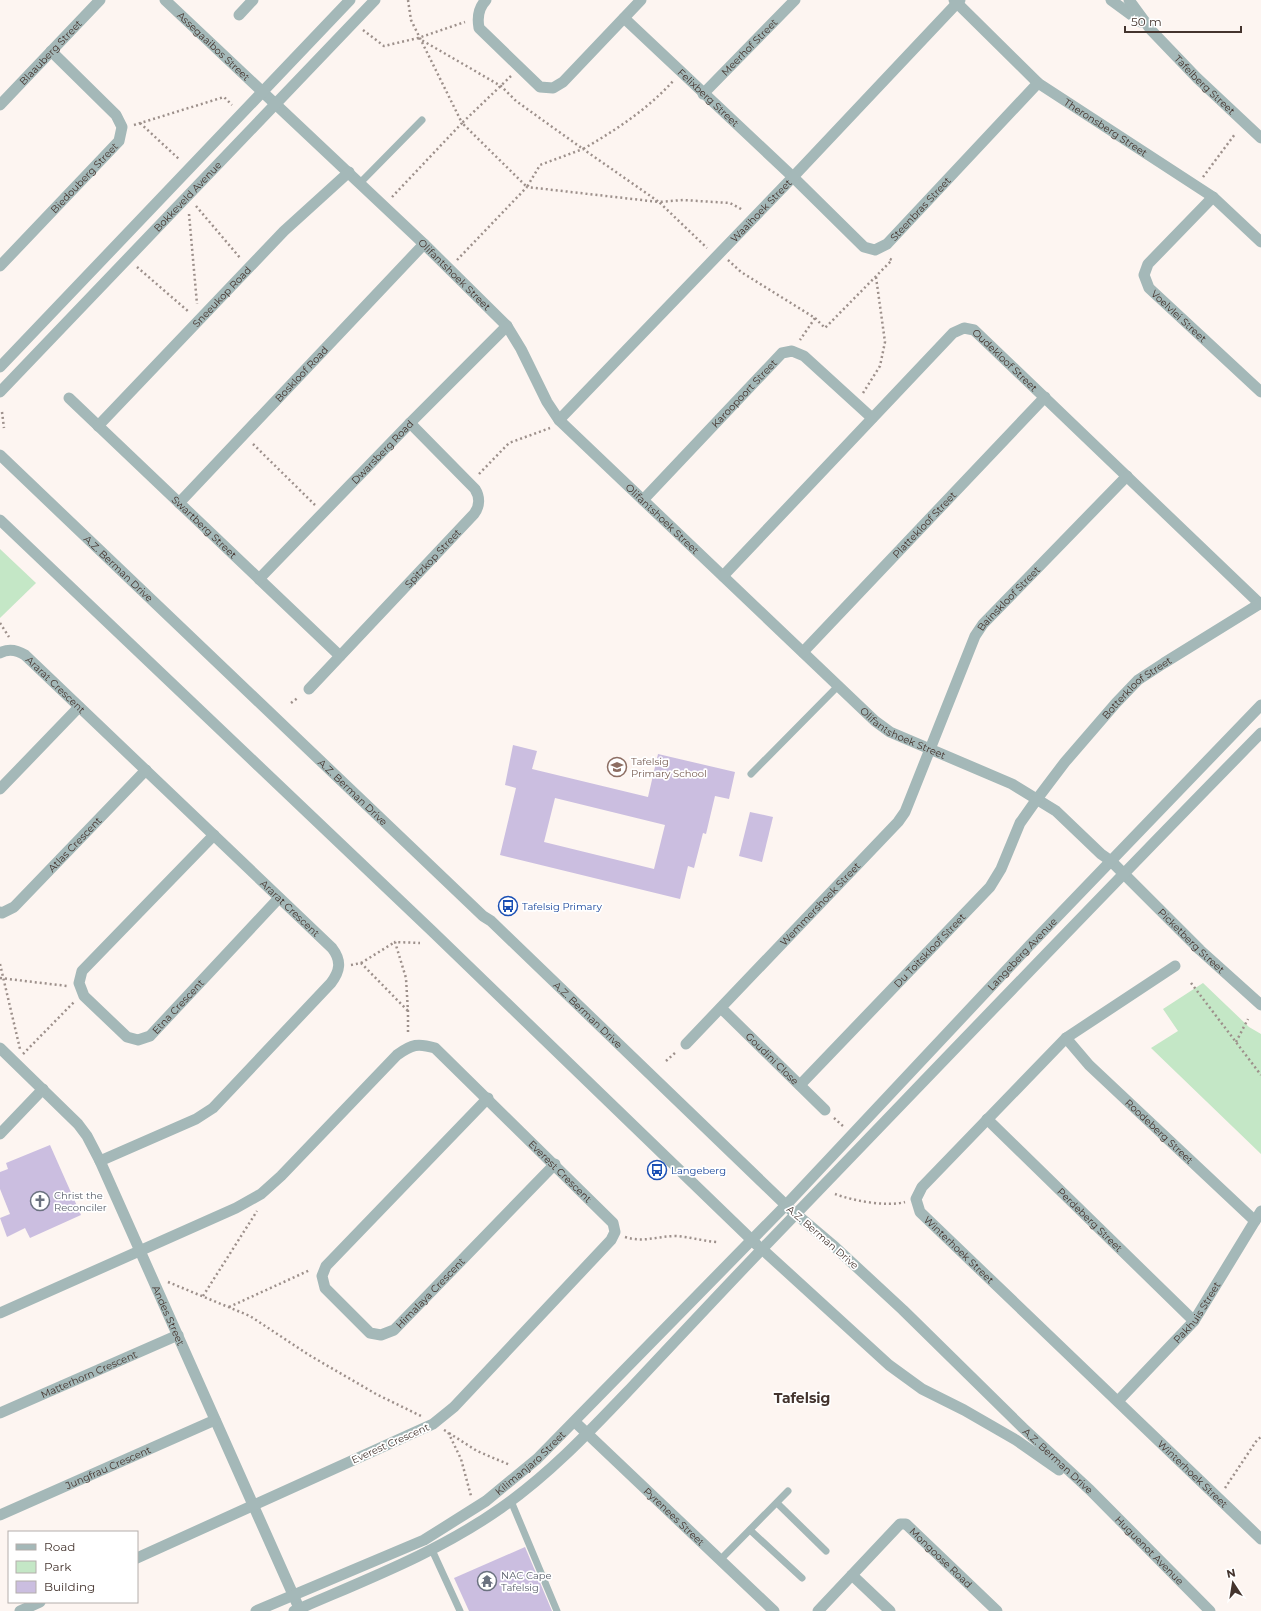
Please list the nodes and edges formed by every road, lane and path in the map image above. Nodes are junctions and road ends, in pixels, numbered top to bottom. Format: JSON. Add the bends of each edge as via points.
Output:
{"nodes":[{"id":1,"x":100,"y":0,"type":"edge"},
{"id":2,"x":165,"y":0,"type":"edge"},
{"id":3,"x":253,"y":0,"type":"edge"},
{"id":4,"x":350,"y":0,"type":"edge"},
{"id":5,"x":375,"y":0,"type":"edge"},
{"id":6,"x":486,"y":0,"type":"edge"},
{"id":7,"x":641,"y":0,"type":"edge"},
{"id":8,"x":794,"y":0,"type":"edge"},
{"id":9,"x":1111,"y":0,"type":"edge"},
{"id":10,"x":1129,"y":0,"type":"edge"},
{"id":11,"x":957,"y":1,"type":"edge"},
{"id":12,"x":239,"y":15,"type":"dead end"},
{"id":13,"x":478,"y":17,"type":"junction"},
{"id":14,"x":624,"y":18,"type":"junction"},
{"id":15,"x":352,"y":23,"type":"junction"},
{"id":16,"x":1151,"y":30,"type":"junction"},
{"id":17,"x":51,"y":51,"type":"junction"},
{"id":18,"x":520,"y":68,"type":"junction"},
{"id":19,"x":1038,"y":83,"type":"junction"},
{"id":20,"x":262,"y":92,"type":"junction"},
{"id":21,"x":704,"y":94,"type":"junction"},
{"id":22,"x":0,"y":105,"type":"edge"},
{"id":23,"x":275,"y":105,"type":"junction"},
{"id":24,"x":242,"y":114,"type":"junction"},
{"id":25,"x":422,"y":120,"type":"dead end"},
{"id":26,"x":140,"y":123,"type":"junction"},
{"id":27,"x":122,"y":127,"type":"junction"},
{"id":28,"x":1235,"y":134,"type":"dead end"},
{"id":29,"x":1261,"y":138,"type":"edge"},
{"id":30,"x":190,"y":168,"type":"junction"},
{"id":31,"x":349,"y":172,"type":"junction"},
{"id":32,"x":793,"y":177,"type":"junction"},
{"id":33,"x":1200,"y":180,"type":"dead end"},
{"id":34,"x":360,"y":183,"type":"junction"},
{"id":35,"x":527,"y":187,"type":"junction"},
{"id":36,"x":187,"y":196,"type":"junction"},
{"id":37,"x":1213,"y":197,"type":"junction"},
{"id":38,"x":659,"y":202,"type":"junction"},
{"id":39,"x":755,"y":217,"type":"junction"},
{"id":40,"x":1261,"y":242,"type":"edge"},
{"id":41,"x":424,"y":244,"type":"junction"},
{"id":42,"x":875,"y":250,"type":"junction"},
{"id":43,"x":720,"y":253,"type":"junction"},
{"id":44,"x":128,"y":258,"type":"junction"},
{"id":45,"x":0,"y":266,"type":"edge"},
{"id":46,"x":249,"y":268,"type":"junction"},
{"id":47,"x":449,"y":270,"type":"junction"},
{"id":48,"x":876,"y":276,"type":"junction"},
{"id":49,"x":815,"y":318,"type":"junction"},
{"id":50,"x":198,"y":321,"type":"junction"},
{"id":51,"x":507,"y":326,"type":"junction"},
{"id":52,"x":792,"y":351,"type":"junction"},
{"id":53,"x":0,"y":367,"type":"edge"},
{"id":54,"x":0,"y":392,"type":"edge"},
{"id":55,"x":1261,"y":392,"type":"edge"},
{"id":56,"x":1045,"y":397,"type":"junction"},
{"id":57,"x":69,"y":398,"type":"dead end"},
{"id":58,"x":856,"y":404,"type":"junction"},
{"id":59,"x":2,"y":412,"type":"dead end"},
{"id":60,"x":872,"y":418,"type":"junction"},
{"id":61,"x":410,"y":423,"type":"junction"},
{"id":62,"x":555,"y":424,"type":"junction"},
{"id":63,"x":98,"y":426,"type":"junction"},
{"id":64,"x":4,"y":428,"type":"dead end"},
{"id":65,"x":243,"y":435,"type":"junction"},
{"id":66,"x":0,"y":455,"type":"edge"},
{"id":67,"x":1127,"y":476,"type":"junction"},
{"id":68,"x":477,"y":493,"type":"junction"},
{"id":69,"x":643,"y":500,"type":"junction"},
{"id":70,"x":179,"y":503,"type":"junction"},
{"id":71,"x":323,"y":512,"type":"junction"},
{"id":72,"x":0,"y":520,"type":"edge"},
{"id":73,"x":723,"y":576,"type":"junction"},
{"id":74,"x":259,"y":579,"type":"junction"},
{"id":75,"x":1260,"y":603,"type":"edge"},
{"id":76,"x":803,"y":652,"type":"junction"},
{"id":77,"x":0,"y":653,"type":"edge"},
{"id":78,"x":340,"y":656,"type":"junction"},
{"id":79,"x":838,"y":686,"type":"junction"},
{"id":80,"x":308,"y":689,"type":"dead end"},
{"id":81,"x":1261,"y":705,"type":"edge"},
{"id":82,"x":80,"y":706,"type":"junction"},
{"id":83,"x":1261,"y":733,"type":"edge"},
{"id":84,"x":930,"y":748,"type":"junction"},
{"id":85,"x":146,"y":770,"type":"junction"},
{"id":86,"x":751,"y":774,"type":"dead end"},
{"id":87,"x":0,"y":789,"type":"edge"},
{"id":88,"x":1036,"y":799,"type":"junction"},
{"id":89,"x":214,"y":835,"type":"junction"},
{"id":90,"x":1112,"y":861,"type":"junction"},
{"id":91,"x":1124,"y":873,"type":"junction"},
{"id":92,"x":279,"y":898,"type":"junction"},
{"id":93,"x":0,"y":912,"type":"edge"},
{"id":94,"x":395,"y":942,"type":"junction"},
{"id":95,"x":420,"y":943,"type":"dead end"},
{"id":96,"x":0,"y":964,"type":"edge"},
{"id":97,"x":361,"y":964,"type":"junction"},
{"id":98,"x":1175,"y":966,"type":"dead end"},
{"id":99,"x":339,"y":967,"type":"junction"},
{"id":100,"x":2,"y":978,"type":"edge"},
{"id":101,"x":79,"y":983,"type":"junction"},
{"id":102,"x":1191,"y":983,"type":"dead end"},
{"id":103,"x":84,"y":996,"type":"junction"},
{"id":104,"x":1259,"y":1000,"type":"edge"},
{"id":105,"x":721,"y":1008,"type":"junction"},
{"id":106,"x":408,"y":1012,"type":"junction"},
{"id":107,"x":1248,"y":1019,"type":"dead end"},
{"id":108,"x":408,"y":1032,"type":"dead end"},
{"id":109,"x":1066,"y":1038,"type":"junction"},
{"id":110,"x":1236,"y":1042,"type":"junction"},
{"id":111,"x":686,"y":1044,"type":"dead end"},
{"id":112,"x":0,"y":1048,"type":"edge"},
{"id":113,"x":1261,"y":1075,"type":"edge"},
{"id":114,"x":800,"y":1085,"type":"junction"},
{"id":115,"x":43,"y":1089,"type":"junction"},
{"id":116,"x":488,"y":1098,"type":"junction"},
{"id":117,"x":825,"y":1110,"type":"dead end"},
{"id":118,"x":986,"y":1119,"type":"junction"},
{"id":119,"x":0,"y":1134,"type":"edge"},
{"id":120,"x":100,"y":1161,"type":"junction"},
{"id":121,"x":555,"y":1164,"type":"junction"},
{"id":122,"x":261,"y":1194,"type":"junction"},
{"id":123,"x":835,"y":1194,"type":"dead end"},
{"id":124,"x":907,"y":1201,"type":"dead end"},
{"id":125,"x":786,"y":1205,"type":"junction"},
{"id":126,"x":1261,"y":1211,"type":"edge"},
{"id":127,"x":796,"y":1214,"type":"junction"},
{"id":128,"x":1255,"y":1221,"type":"junction"},
{"id":129,"x":623,"y":1236,"type":"dead end"},
{"id":130,"x":751,"y":1240,"type":"junction"},
{"id":131,"x":717,"y":1242,"type":"dead end"},
{"id":132,"x":762,"y":1249,"type":"junction"},
{"id":133,"x":140,"y":1251,"type":"junction"},
{"id":134,"x":312,"y":1269,"type":"dead end"},
{"id":135,"x":164,"y":1280,"type":"dead end"},
{"id":136,"x":203,"y":1296,"type":"junction"},
{"id":137,"x":229,"y":1307,"type":"junction"},
{"id":138,"x":0,"y":1313,"type":"edge"},
{"id":139,"x":1194,"y":1321,"type":"junction"},
{"id":140,"x":178,"y":1335,"type":"junction"},
{"id":141,"x":1118,"y":1401,"type":"junction"},
{"id":142,"x":0,"y":1413,"type":"edge"},
{"id":143,"x":421,"y":1416,"type":"dead end"},
{"id":144,"x":215,"y":1420,"type":"junction"},
{"id":145,"x":575,"y":1422,"type":"junction"},
{"id":146,"x":442,"y":1429,"type":"dead end"},
{"id":147,"x":448,"y":1432,"type":"junction"},
{"id":148,"x":587,"y":1434,"type":"junction"},
{"id":149,"x":1261,"y":1437,"type":"edge"},
{"id":150,"x":514,"y":1468,"type":"dead end"},
{"id":151,"x":1090,"y":1490,"type":"junction"},
{"id":152,"x":788,"y":1491,"type":"dead end"},
{"id":153,"x":1216,"y":1496,"type":"junction"},
{"id":154,"x":472,"y":1499,"type":"dead end"},
{"id":155,"x":511,"y":1501,"type":"junction"},
{"id":156,"x":777,"y":1503,"type":"junction"},
{"id":157,"x":253,"y":1504,"type":"junction"},
{"id":158,"x":0,"y":1515,"type":"edge"},
{"id":159,"x":750,"y":1530,"type":"junction"},
{"id":160,"x":1261,"y":1539,"type":"edge"},
{"id":161,"x":432,"y":1550,"type":"junction"},
{"id":162,"x":826,"y":1551,"type":"dead end"},
{"id":163,"x":138,"y":1558,"type":"edge"},
{"id":164,"x":720,"y":1560,"type":"junction"},
{"id":165,"x":852,"y":1575,"type":"junction"},
{"id":166,"x":802,"y":1578,"type":"dead end"},
{"id":167,"x":293,"y":1595,"type":"junction"},
{"id":168,"x":38,"y":1603,"type":"edge"},
{"id":169,"x":296,"y":1610,"type":"edge"},
{"id":170,"x":20,"y":1611,"type":"edge"},
{"id":171,"x":256,"y":1611,"type":"edge"},
{"id":172,"x":460,"y":1611,"type":"edge"},
{"id":173,"x":557,"y":1611,"type":"edge"},
{"id":174,"x":774,"y":1611,"type":"edge"},
{"id":175,"x":818,"y":1611,"type":"edge"},
{"id":176,"x":890,"y":1611,"type":"edge"},
{"id":177,"x":997,"y":1611,"type":"edge"},
{"id":178,"x":1210,"y":1611,"type":"edge"}],
"edges":[{"from":1,"to":17,"type":"street","name":"Blaauberg Street"},
{"from":2,"to":20,"type":"street","name":"Assegaaibos Street"},
{"from":3,"to":12,"type":"street"},
{"from":4,"to":20,"type":"street","name":"Bokkeveld Avenue"},
{"from":5,"to":15,"type":"street","name":"Bokkeveld Avenue"},
{"from":6,"to":13,"type":"street"},
{"from":7,"to":14,"type":"street"},
{"from":8,"to":21,"type":"street","name":"Meerhof Street"},
{"from":9,"to":16,"type":"street","name":"Tafelberg Street"},
{"from":10,"to":16,"type":"street","name":"Tafelberg Street"},
{"from":11,"to":19,"type":"street","name":"Theronsberg Street"},
{"from":11,"to":32,"type":"street","name":"Waaihoek Street"},
{"from":13,"to":15,"type":"path","via":[[418,38],[384,46]]},
{"from":13,"to":18,"type":"street","via":[[479,28]]},
{"from":14,"to":18,"type":"street","via":[[563,82],[553,88],[540,87]]},
{"from":14,"to":21,"type":"street","name":"Felixberg Street"},
{"from":15,"to":23,"type":"street","name":"Bokkeveld Avenue"},
{"from":16,"to":29,"type":"street","name":"Tafelberg Street","via":[[1197,78]]},
{"from":17,"to":22,"type":"street","name":"Blaauberg Street"},
{"from":17,"to":27,"type":"street","via":[[116,115]]},
{"from":18,"to":35,"type":"path","via":[[462,124]]},
{"from":19,"to":37,"type":"street","name":"Theronsberg Street"},
{"from":19,"to":42,"type":"street","name":"Steenbras Street","via":[[887,244]]},
{"from":20,"to":23,"type":"street","name":"Assegaaibos Street"},
{"from":20,"to":24,"type":"street","name":"Bokkeveld Avenue"},
{"from":21,"to":32,"type":"street","name":"Felixberg Street"},
{"from":23,"to":31,"type":"street","name":"Olifantshoek Street"},
{"from":23,"to":36,"type":"street","name":"Bokkeveld Avenue"},
{"from":24,"to":26,"type":"path","via":[[224,97]]},
{"from":24,"to":30,"type":"street","name":"Bokkeveld Avenue"},
{"from":25,"to":34,"type":"lane"},
{"from":26,"to":27,"type":"path"},
{"from":26,"to":30,"type":"path"},
{"from":27,"to":45,"type":"street","name":"Biedouberg Street","via":[[119,141]]},
{"from":28,"to":33,"type":"path"},
{"from":30,"to":53,"type":"street","name":"Bokkeveld Avenue"},
{"from":31,"to":34,"type":"street","name":"Olifantshoek Street"},
{"from":31,"to":46,"type":"street","name":"Sneeukop Road","via":[[284,231]]},
{"from":32,"to":39,"type":"street","name":"Waaihoek Street"},
{"from":32,"to":42,"type":"street","via":[[864,248]]},
{"from":34,"to":41,"type":"street","name":"Olifantshoek Street"},
{"from":35,"to":38,"type":"path"},
{"from":35,"to":38,"type":"path","via":[[540,165],[583,149]]},
{"from":35,"to":47,"type":"path"},
{"from":36,"to":44,"type":"street","name":"Bokkeveld Avenue"},
{"from":36,"to":46,"type":"path"},
{"from":36,"to":50,"type":"path"},
{"from":37,"to":40,"type":"street","name":"Theronsberg Street"},
{"from":37,"to":55,"type":"street","name":"Voelvlei Street","via":[[1148,264],[1144,275],[1148,288]]},
{"from":38,"to":39,"type":"path","via":[[683,200],[730,203]]},
{"from":38,"to":43,"type":"path","via":[[706,247]]},
{"from":39,"to":43,"type":"street","name":"Waaihoek Street"},
{"from":41,"to":47,"type":"street","name":"Olifantshoek Street"},
{"from":41,"to":65,"type":"street","name":"Boskloof Road"},
{"from":42,"to":48,"type":"path","via":[[892,260]]},
{"from":43,"to":49,"type":"path","via":[[741,272]]},
{"from":43,"to":62,"type":"street","name":"Waaihoek Street"},
{"from":44,"to":50,"type":"path"},
{"from":44,"to":54,"type":"street","name":"Bokkeveld Avenue"},
{"from":46,"to":50,"type":"street","name":"Sneeukop Road"},
{"from":47,"to":51,"type":"street","name":"Olifantshoek Street"},
{"from":48,"to":49,"type":"path","via":[[825,328]]},
{"from":48,"to":58,"type":"path","via":[[885,342],[880,366]]},
{"from":49,"to":52,"type":"path"},
{"from":50,"to":63,"type":"street","name":"Sneeukop Road"},
{"from":51,"to":61,"type":"street","name":"Dwarsberg Road"},
{"from":51,"to":62,"type":"street","name":"Olifantshoek Street","via":[[521,349]]},
{"from":52,"to":58,"type":"street","via":[[804,356]]},
{"from":52,"to":69,"type":"street","name":"Karoopoort Street","via":[[782,354]]},
{"from":56,"to":60,"type":"street","name":"Oudekloof Street","via":[[974,330],[964,328],[953,333]]},
{"from":56,"to":67,"type":"street","name":"Oudekloof Street"},
{"from":56,"to":76,"type":"street","name":"Plattekloof Street"},
{"from":57,"to":63,"type":"street","name":"Swartberg Street"},
{"from":58,"to":60,"type":"street"},
{"from":59,"to":64,"type":"path"},
{"from":60,"to":73,"type":"street","name":"Oudekloof Street"},
{"from":61,"to":68,"type":"street"},
{"from":61,"to":71,"type":"street","name":"Dwarsberg Road"},
{"from":62,"to":68,"type":"path","via":[[508,443],[479,474]]},
{"from":62,"to":69,"type":"street","name":"Olifantshoek Street"},
{"from":63,"to":70,"type":"street","name":"Swartberg Street"},
{"from":65,"to":70,"type":"street","name":"Boskloof Road"},
{"from":65,"to":71,"type":"path"},
{"from":66,"to":125,"type":"street","name":"A.Z. Berman Drive"},
{"from":67,"to":75,"type":"street","name":"Oudekloof Street"},
{"from":67,"to":84,"type":"street","name":"Bainskloof Street","via":[[983,624],[975,636]]},
{"from":68,"to":78,"type":"street","name":"Spitzkop Street","via":[[478,507],[474,514]]},
{"from":69,"to":73,"type":"street","name":"Olifantshoek Street"},
{"from":70,"to":74,"type":"street","name":"Swartberg Street"},
{"from":71,"to":74,"type":"street","name":"Dwarsberg Road"},
{"from":72,"to":130,"type":"street","name":"A.Z. Berman Drive","via":[[432,931]]},
{"from":73,"to":76,"type":"street","name":"Olifantshoek Street"},
{"from":74,"to":78,"type":"street","name":"Swartberg Street"},
{"from":75,"to":88,"type":"street","name":"Botterkloof Street","via":[[1138,680],[1065,762]]},
{"from":76,"to":79,"type":"street","name":"Olifantshoek Street"},
{"from":77,"to":82,"type":"street","name":"Ararat Crescent","via":[[10,650],[25,655]]},
{"from":78,"to":80,"type":"street","name":"Spitzkop Street"},
{"from":79,"to":84,"type":"street","name":"Olifantshoek Street","via":[[890,732]]},
{"from":79,"to":86,"type":"lane"},
{"from":81,"to":90,"type":"street","name":"Langeberg Avenue"},
{"from":82,"to":85,"type":"street","name":"Ararat Crescent"},
{"from":82,"to":87,"type":"street"},
{"from":83,"to":91,"type":"street","name":"Langeberg Avenue"},
{"from":84,"to":88,"type":"street","name":"Olifantshoek Street","via":[[1012,784]]},
{"from":84,"to":105,"type":"street","name":"Wemmershoek Street","via":[[905,812],[898,822]]},
{"from":85,"to":89,"type":"street","name":"Ararat Crescent"},
{"from":85,"to":93,"type":"street","name":"Atlas Crescent","via":[[14,907]]},
{"from":88,"to":90,"type":"street","name":"Olifantshoek Street","via":[[1056,810],[1101,854]]},
{"from":88,"to":114,"type":"street","name":"Du Toitskloof Street","via":[[1020,823],[1001,869],[990,887]]},
{"from":89,"to":92,"type":"street","name":"Ararat Crescent"},
{"from":89,"to":101,"type":"street","via":[[82,971]]},
{"from":90,"to":91,"type":"street","name":"Picketberg Street"},
{"from":90,"to":125,"type":"street","name":"Langeberg Avenue"},
{"from":91,"to":104,"type":"street","name":"Picketberg Street","via":[[1200,950]]},
{"from":91,"to":127,"type":"street","name":"Langeberg Avenue"},
{"from":92,"to":99,"type":"street","name":"Ararat Crescent","via":[[332,948],[339,960]]},
{"from":92,"to":103,"type":"street","name":"Etna Crescent","via":[[150,1036],[138,1040],[127,1037]]},
{"from":94,"to":95,"type":"path"},
{"from":94,"to":97,"type":"path"},
{"from":94,"to":106,"type":"path","via":[[406,978]]},
{"from":96,"to":100,"type":"path"},
{"from":97,"to":99,"type":"path"},
{"from":97,"to":106,"type":"path"},
{"from":98,"to":109,"type":"street","name":"Winterhoek Street"},
{"from":99,"to":120,"type":"street","via":[[331,983],[212,1108],[196,1119]]},
{"from":100,"to":101,"type":"path","via":[[73,987]]},
{"from":100,"to":103,"type":"path","via":[[22,1056],[75,1001]]},
{"from":101,"to":103,"type":"street","name":"Etna Crescent"},
{"from":102,"to":110,"type":"path"},
{"from":105,"to":111,"type":"street","name":"Wemmershoek Street"},
{"from":105,"to":114,"type":"street","name":"Goudini Close"},
{"from":106,"to":108,"type":"path"},
{"from":107,"to":110,"type":"path"},
{"from":109,"to":118,"type":"street","name":"Winterhoek Street"},
{"from":109,"to":128,"type":"street","name":"Roodeberg Street","via":[[1089,1065]]},
{"from":110,"to":113,"type":"path"},
{"from":112,"to":115,"type":"street","name":"Andes Street"},
{"from":114,"to":117,"type":"street","name":"Goudini Close"},
{"from":115,"to":119,"type":"street"},
{"from":115,"to":120,"type":"street","name":"Andes Street","via":[[88,1136]]},
{"from":116,"to":121,"type":"street","name":"Everest Crescent"},
{"from":116,"to":121,"type":"street","name":"Himalaya Crescent","via":[[326,1266],[322,1276],[325,1288],[370,1333],[381,1335],[394,1330]]},
{"from":116,"to":122,"type":"street","name":"Everest Crescent","via":[[435,1048],[420,1044],[407,1048],[397,1055]]},
{"from":118,"to":139,"type":"street","name":"Perdeberg Street"},
{"from":118,"to":141,"type":"street","name":"Winterhoek Street","via":[[922,1187],[916,1199],[920,1212]]},
{"from":120,"to":133,"type":"street","name":"Andes Street"},
{"from":121,"to":157,"type":"street","name":"Everest Crescent","via":[[611,1219],[615,1232],[611,1240],[454,1407],[433,1424]]},
{"from":122,"to":133,"type":"street","name":"Everest Crescent","via":[[236,1208]]},
{"from":122,"to":136,"type":"path","via":[[257,1213]]},
{"from":123,"to":124,"type":"path","via":[[870,1202],[897,1204]]},
{"from":125,"to":127,"type":"street","name":"A.Z. Berman Drive"},
{"from":125,"to":130,"type":"street","name":"Langeberg Avenue"},
{"from":126,"to":128,"type":"street","name":"Pakhuis Street"},
{"from":127,"to":132,"type":"street","name":"Langeberg Avenue"},
{"from":127,"to":151,"type":"street","name":"A.Z. Berman Drive","via":[[903,1310]]},
{"from":128,"to":139,"type":"street","name":"Pakhuis Street"},
{"from":129,"to":131,"type":"path","via":[[634,1240],[674,1236]]},
{"from":130,"to":132,"type":"street","name":"A.Z. Berman Drive"},
{"from":130,"to":145,"type":"street","name":"Kilimanjaro Street"},
{"from":132,"to":148,"type":"street","name":"Kilimanjaro Street"},
{"from":132,"to":151,"type":"street","name":"A.Z. Berman Drive","via":[[889,1365],[922,1389],[1016,1440]]},
{"from":133,"to":138,"type":"street"},
{"from":133,"to":140,"type":"street","name":"Andes Street"},
{"from":134,"to":137,"type":"path"},
{"from":135,"to":136,"type":"path"},
{"from":136,"to":137,"type":"path"},
{"from":137,"to":143,"type":"path","via":[[250,1316],[309,1355],[376,1394]]},
{"from":139,"to":141,"type":"street","name":"Pakhuis Street"},
{"from":140,"to":142,"type":"street","name":"Matterhorn Crescent"},
{"from":140,"to":144,"type":"street","name":"Andes Street"},
{"from":141,"to":153,"type":"street","name":"Winterhoek Street"},
{"from":144,"to":157,"type":"street","name":"Andes Street"},
{"from":144,"to":158,"type":"street","name":"Jungfrau Crescent"},
{"from":145,"to":148,"type":"street","name":"Pyrenees Street"},
{"from":145,"to":167,"type":"street","name":"Kilimanjaro Street","via":[[521,1474],[456,1521],[407,1548]]},
{"from":146,"to":147,"type":"path"},
{"from":147,"to":150,"type":"path","via":[[477,1451]]},
{"from":147,"to":154,"type":"path","via":[[462,1459]]},
{"from":148,"to":155,"type":"street","name":"Kilimanjaro Street"},
{"from":148,"to":164,"type":"street","name":"Pyrenees Street"},
{"from":149,"to":153,"type":"path","via":[[1228,1484]]},
{"from":151,"to":178,"type":"street","name":"Huguenot Avenue"},
{"from":152,"to":156,"type":"lane"},
{"from":153,"to":160,"type":"street","name":"Winterhoek Street"},
{"from":155,"to":161,"type":"street","name":"Kilimanjaro Street"},
{"from":155,"to":173,"type":"lane"},
{"from":156,"to":159,"type":"lane"},
{"from":156,"to":162,"type":"lane"},
{"from":157,"to":163,"type":"street"},
{"from":157,"to":167,"type":"street","name":"Andes Street"},
{"from":159,"to":164,"type":"lane"},
{"from":159,"to":166,"type":"lane"},
{"from":161,"to":169,"type":"street","name":"Kilimanjaro Street"},
{"from":161,"to":172,"type":"lane"},
{"from":164,"to":174,"type":"street","name":"Pyrenees Street"},
{"from":165,"to":175,"type":"street","name":"Mongoose Road"},
{"from":165,"to":176,"type":"street"},
{"from":165,"to":177,"type":"street","name":"Mongoose Road","via":[[900,1524],[906,1524]]},
{"from":167,"to":169,"type":"street","name":"Andes Street"},
{"from":167,"to":171,"type":"street","name":"Kilimanjaro Street"},
{"from":168,"to":170,"type":"street"}]}
